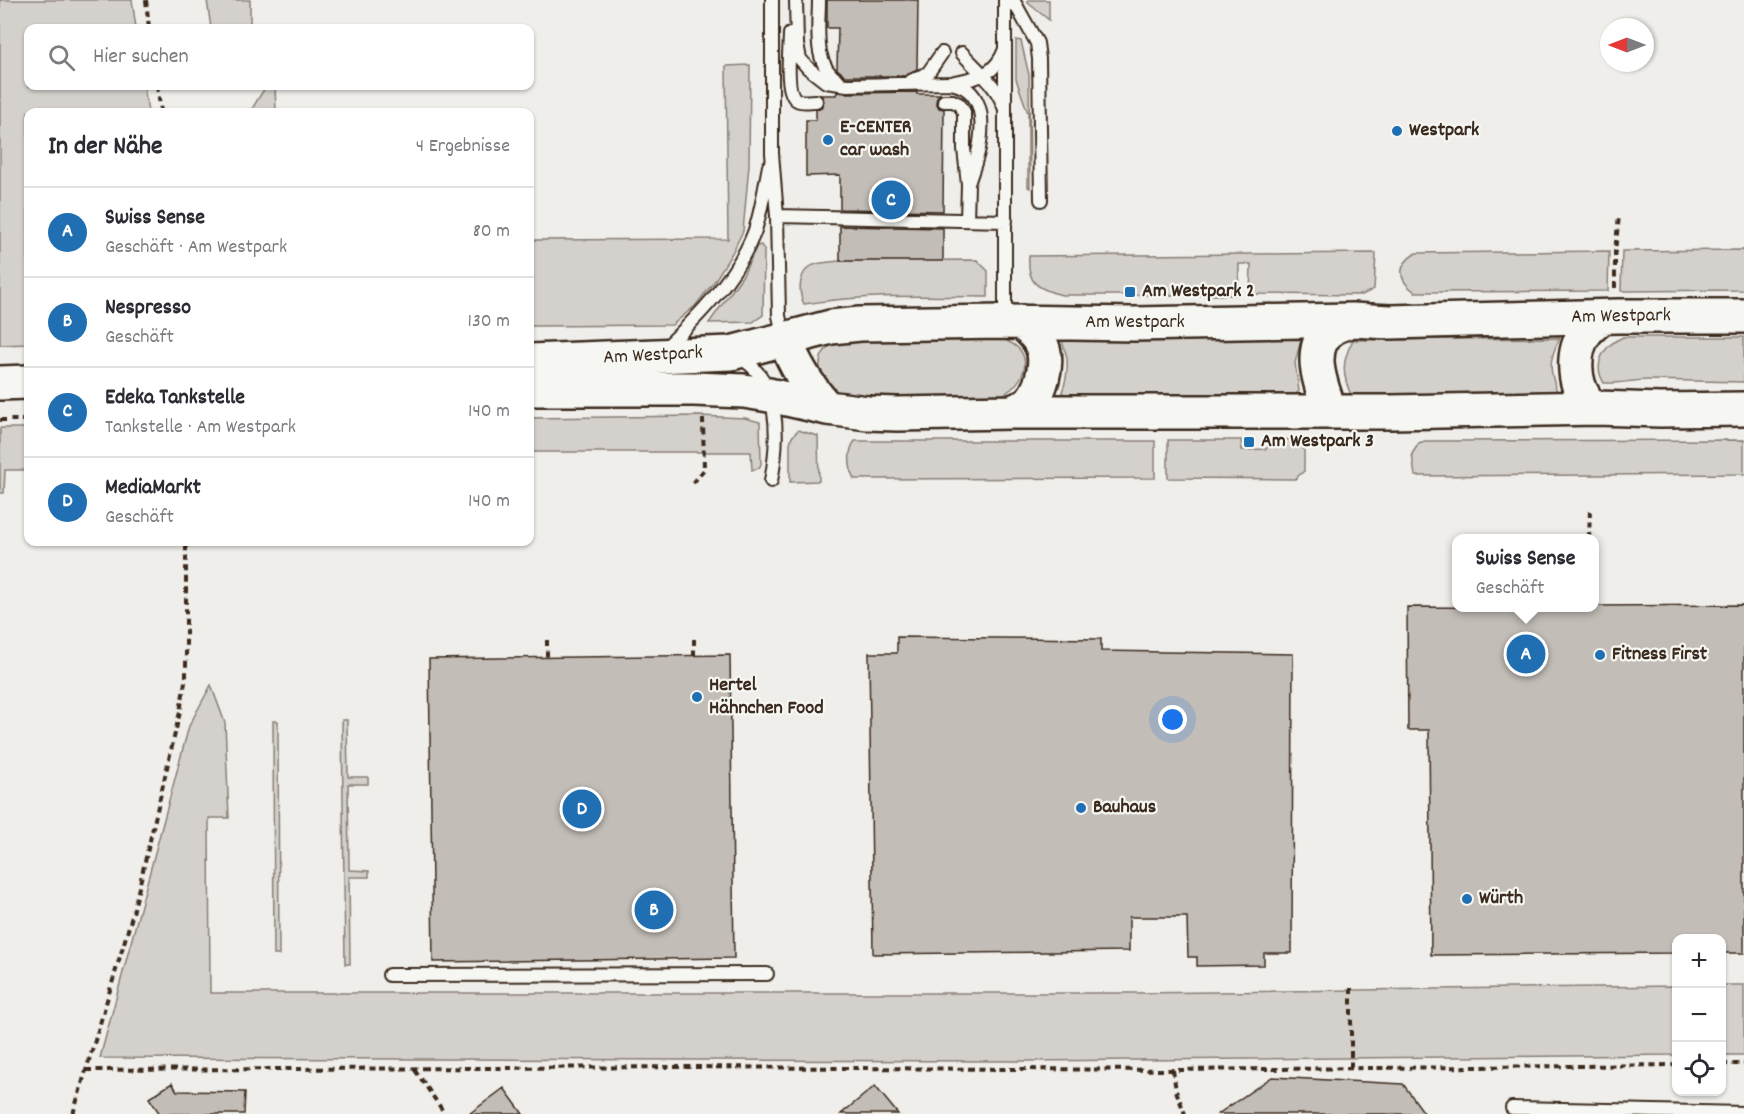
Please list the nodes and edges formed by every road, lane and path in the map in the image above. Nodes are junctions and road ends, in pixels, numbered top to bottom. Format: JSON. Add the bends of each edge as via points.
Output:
{"nodes":[{"id":1,"x":146,"y":0,"type":"edge"},
{"id":2,"x":772,"y":0,"type":"edge"},
{"id":3,"x":789,"y":0,"type":"edge"},
{"id":4,"x":796,"y":0,"type":"edge"},
{"id":5,"x":819,"y":0,"type":"edge"},
{"id":6,"x":1005,"y":0,"type":"edge"},
{"id":7,"x":1013,"y":0,"type":"edge"},
{"id":8,"x":149,"y":24,"type":"edge"},
{"id":9,"x":1006,"y":47,"type":"junction"},
{"id":10,"x":942,"y":53,"type":"dead end"},
{"id":11,"x":962,"y":53,"type":"dead end"},
{"id":12,"x":983,"y":75,"type":"junction"},
{"id":13,"x":951,"y":82,"type":"junction"},
{"id":14,"x":847,"y":85,"type":"junction"},
{"id":15,"x":901,"y":85,"type":"junction"},
{"id":16,"x":158,"y":90,"type":"edge"},
{"id":17,"x":816,"y":101,"type":"dead end"},
{"id":18,"x":944,"y":101,"type":"dead end"},
{"id":19,"x":160,"y":108,"type":"edge"},
{"id":20,"x":1006,"y":114,"type":"junction"},
{"id":21,"x":772,"y":153,"type":"junction"},
{"id":22,"x":968,"y":184,"type":"junction"},
{"id":23,"x":1041,"y":200,"type":"dead end"},
{"id":24,"x":777,"y":216,"type":"junction"},
{"id":25,"x":1619,"y":216,"type":"dead end"},
{"id":26,"x":967,"y":220,"type":"junction"},
{"id":27,"x":1006,"y":221,"type":"junction"},
{"id":28,"x":1609,"y":307,"type":"junction"},
{"id":29,"x":1744,"y":316,"type":"edge"},
{"id":30,"x":1352,"y":320,"type":"junction"},
{"id":31,"x":1013,"y":322,"type":"junction"},
{"id":32,"x":831,"y":327,"type":"junction"},
{"id":33,"x":784,"y":339,"type":"junction"},
{"id":34,"x":731,"y":352,"type":"junction"},
{"id":35,"x":656,"y":357,"type":"junction"},
{"id":36,"x":534,"y":361,"type":"edge"},
{"id":37,"x":24,"y":382,"type":"edge"},
{"id":38,"x":0,"y":383,"type":"edge"},
{"id":39,"x":534,"y":389,"type":"edge"},
{"id":40,"x":1744,"y":391,"type":"edge"},
{"id":41,"x":815,"y":400,"type":"junction"},
{"id":42,"x":773,"y":407,"type":"junction"},
{"id":43,"x":1597,"y":408,"type":"junction"},
{"id":44,"x":1744,"y":409,"type":"edge"},
{"id":45,"x":1660,"y":410,"type":"junction"},
{"id":46,"x":1330,"y":411,"type":"junction"},
{"id":47,"x":703,"y":412,"type":"dead end"},
{"id":48,"x":1012,"y":412,"type":"junction"},
{"id":49,"x":0,"y":420,"type":"edge"},
{"id":50,"x":24,"y":420,"type":"edge"},
{"id":51,"x":771,"y":481,"type":"dead end"},
{"id":52,"x":693,"y":483,"type":"dead end"},
{"id":53,"x":1590,"y":510,"type":"dead end"},
{"id":54,"x":1589,"y":534,"type":"edge"},
{"id":55,"x":186,"y":546,"type":"edge"},
{"id":56,"x":694,"y":639,"type":"dead end"},
{"id":57,"x":547,"y":640,"type":"dead end"},
{"id":58,"x":694,"y":655,"type":"dead end"},
{"id":59,"x":547,"y":657,"type":"dead end"},
{"id":60,"x":767,"y":974,"type":"dead end"},
{"id":61,"x":389,"y":975,"type":"dead end"},
{"id":62,"x":1351,"y":988,"type":"dead end"},
{"id":63,"x":1726,"y":1064,"type":"edge"},
{"id":64,"x":1744,"y":1064,"type":"edge"},
{"id":65,"x":1672,"y":1065,"type":"edge"},
{"id":66,"x":1351,"y":1068,"type":"junction"},
{"id":67,"x":414,"y":1069,"type":"junction"},
{"id":68,"x":86,"y":1070,"type":"junction"},
{"id":69,"x":1173,"y":1070,"type":"junction"},
{"id":70,"x":1512,"y":1108,"type":"dead end"},
{"id":71,"x":1682,"y":1113,"type":"edge"},
{"id":72,"x":1744,"y":1113,"type":"edge"},
{"id":73,"x":73,"y":1114,"type":"edge"},
{"id":74,"x":445,"y":1114,"type":"edge"},
{"id":75,"x":1185,"y":1114,"type":"edge"}],
"edges":[{"from":1,"to":8,"type":"path"},
{"from":2,"to":21,"type":"lane"},
{"from":3,"to":17,"type":"lane","via":[[791,96],[799,101]]},
{"from":4,"to":14,"type":"lane","via":[[800,59],[826,82]]},
{"from":5,"to":14,"type":"lane","via":[[821,58],[831,76]]},
{"from":6,"to":9,"type":"lane"},
{"from":7,"to":23,"type":"lane","via":[[1037,43]]},
{"from":9,"to":12,"type":"lane","via":[[1001,60]]},
{"from":9,"to":20,"type":"lane"},
{"from":10,"to":15,"type":"lane","via":[[928,73]]},
{"from":11,"to":12,"type":"lane"},
{"from":12,"to":13,"type":"lane"},
{"from":12,"to":20,"type":"lane","via":[[1002,101]]},
{"from":13,"to":15,"type":"lane"},
{"from":13,"to":22,"type":"lane","via":[[965,87],[978,102],[980,111],[980,144]]},
{"from":14,"to":15,"type":"lane"},
{"from":16,"to":19,"type":"path"},
{"from":18,"to":22,"type":"lane","via":[[959,104],[964,112]]},
{"from":20,"to":27,"type":"lane"},
{"from":21,"to":24,"type":"lane"},
{"from":21,"to":35,"type":"lane","via":[[754,233],[731,276]]},
{"from":22,"to":26,"type":"lane"},
{"from":24,"to":26,"type":"lane"},
{"from":24,"to":33,"type":"lane","via":[[779,316]]},
{"from":25,"to":28,"type":"path"},
{"from":26,"to":27,"type":"lane"},
{"from":27,"to":31,"type":"lane"},
{"from":28,"to":29,"type":"main road","name":"Am Westpark"},
{"from":28,"to":30,"type":"main road","name":"Am Westpark","via":[[1390,322]]},
{"from":28,"to":43,"type":"main road","via":[[1585,332],[1575,367],[1586,401]]},
{"from":30,"to":31,"type":"main road","name":"Am Westpark"},
{"from":30,"to":46,"type":"main road","via":[[1324,335],[1319,345],[1318,370]]},
{"from":31,"to":32,"type":"main road","name":"Am Westpark"},
{"from":31,"to":48,"type":"main road","via":[[1035,334],[1043,346],[1044,359],[1041,384],[1034,397]]},
{"from":32,"to":33,"type":"main road","name":"Am Westpark"},
{"from":32,"to":41,"type":"main road","via":[[818,337],[808,355],[806,365]]},
{"from":33,"to":34,"type":"main road","name":"Am Westpark"},
{"from":33,"to":41,"type":"main road"},
{"from":34,"to":35,"type":"main road","name":"Am Westpark"},
{"from":34,"to":42,"type":"lane","via":[[763,381]]},
{"from":35,"to":36,"type":"main road","name":"Am Westpark"},
{"from":37,"to":38,"type":"main road"},
{"from":39,"to":42,"type":"main road","name":"Am Westpark","via":[[744,391]]},
{"from":40,"to":45,"type":"main road","via":[[1707,394]]},
{"from":41,"to":42,"type":"main road","name":"Am Westpark"},
{"from":41,"to":48,"type":"main road","name":"Am Westpark","via":[[868,413]]},
{"from":42,"to":51,"type":"lane"},
{"from":43,"to":45,"type":"main road","name":"Am Westpark"},
{"from":43,"to":46,"type":"main road","name":"Am Westpark"},
{"from":44,"to":45,"type":"main road","name":"Am Westpark"},
{"from":46,"to":48,"type":"main road","name":"Am Westpark"},
{"from":47,"to":52,"type":"path","via":[[704,470]]},
{"from":49,"to":50,"type":"path"},
{"from":53,"to":54,"type":"path"},
{"from":55,"to":68,"type":"path","via":[[186,676],[180,712],[133,913]]},
{"from":56,"to":58,"type":"path"},
{"from":57,"to":59,"type":"path"},
{"from":60,"to":61,"type":"lane"},
{"from":62,"to":66,"type":"path"},
{"from":63,"to":64,"type":"path"},
{"from":65,"to":66,"type":"path"},
{"from":66,"to":69,"type":"path"},
{"from":67,"to":68,"type":"path"},
{"from":67,"to":69,"type":"path"},
{"from":67,"to":74,"type":"path"},
{"from":68,"to":73,"type":"path"},
{"from":69,"to":75,"type":"path"},
{"from":70,"to":71,"type":"lane"},
{"from":71,"to":72,"type":"lane"}]}
